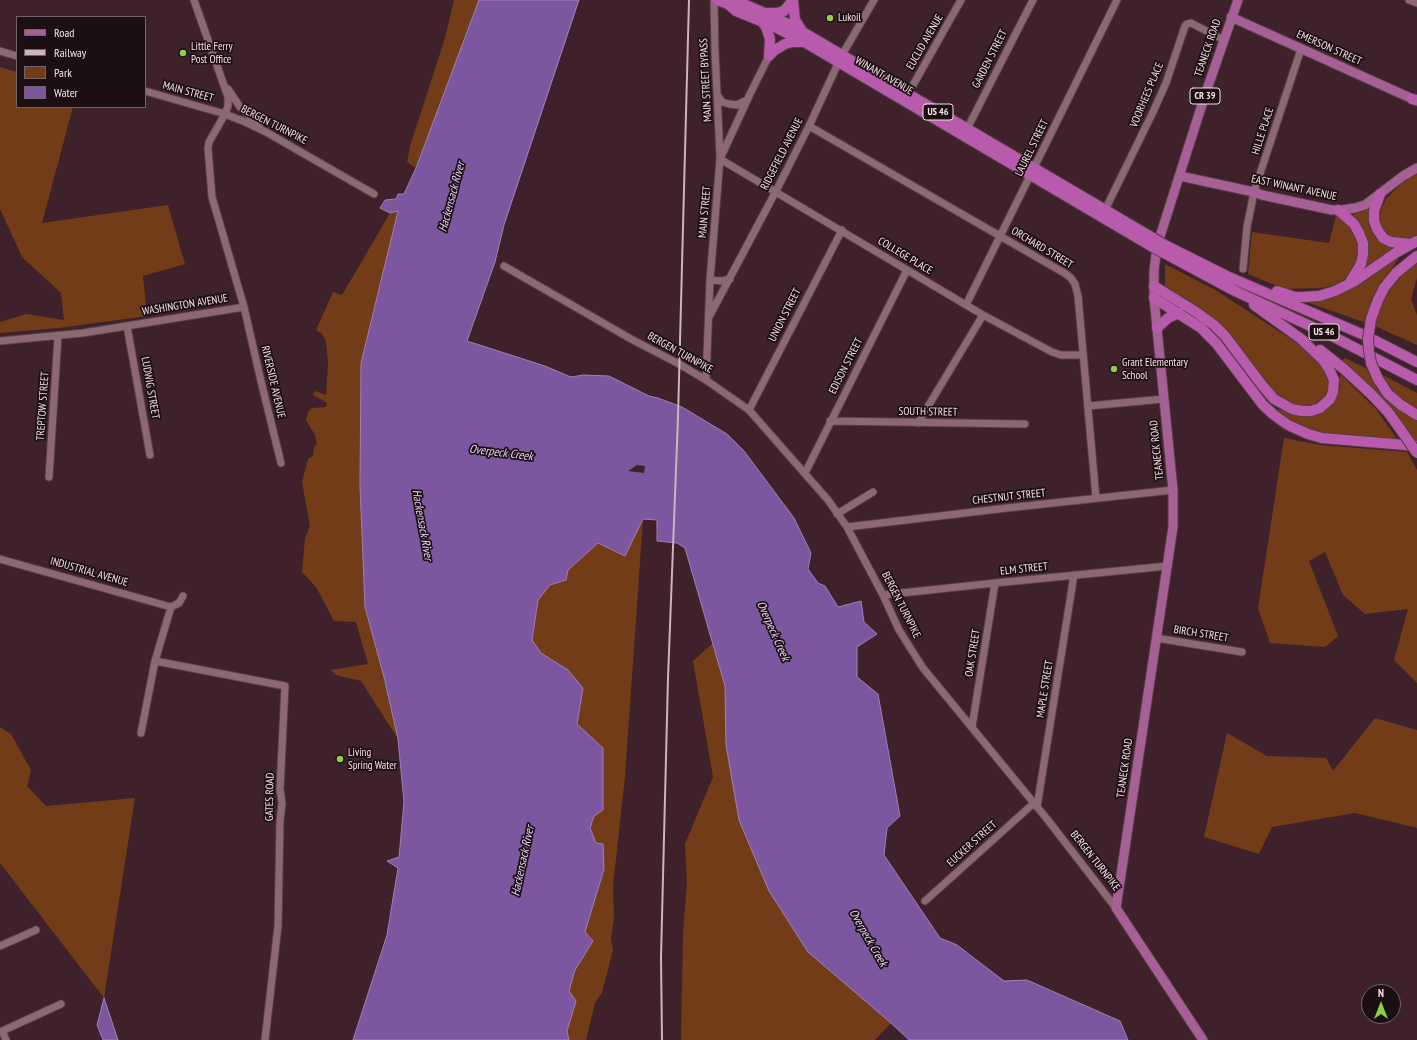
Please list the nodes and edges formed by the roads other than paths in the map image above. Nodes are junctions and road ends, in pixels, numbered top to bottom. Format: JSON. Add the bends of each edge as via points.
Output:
{"nodes":[{"id":1,"x":194,"y":0,"type":"edge"},
{"id":2,"x":714,"y":0,"type":"edge"},
{"id":3,"x":793,"y":0,"type":"edge"},
{"id":4,"x":874,"y":0,"type":"edge"},
{"id":5,"x":961,"y":0,"type":"edge"},
{"id":6,"x":1033,"y":0,"type":"edge"},
{"id":7,"x":1117,"y":0,"type":"edge"},
{"id":8,"x":1238,"y":0,"type":"edge"},
{"id":9,"x":1409,"y":0,"type":"edge"},
{"id":10,"x":724,"y":2,"type":"edge"},
{"id":11,"x":1417,"y":3,"type":"edge"},
{"id":12,"x":762,"y":16,"type":"junction"},
{"id":13,"x":1232,"y":17,"type":"junction"},
{"id":14,"x":803,"y":32,"type":"junction"},
{"id":15,"x":1224,"y":40,"type":"junction"},
{"id":16,"x":806,"y":43,"type":"junction"},
{"id":17,"x":1301,"y":49,"type":"junction"},
{"id":18,"x":0,"y":52,"type":"edge"},
{"id":19,"x":16,"y":56,"type":"edge"},
{"id":20,"x":769,"y":56,"type":"junction"},
{"id":21,"x":840,"y":59,"type":"junction"},
{"id":22,"x":224,"y":82,"type":"junction"},
{"id":23,"x":146,"y":92,"type":"edge"},
{"id":24,"x":908,"y":94,"type":"junction"},
{"id":25,"x":718,"y":96,"type":"junction"},
{"id":26,"x":747,"y":100,"type":"junction"},
{"id":27,"x":1416,"y":102,"type":"edge"},
{"id":28,"x":225,"y":114,"type":"junction"},
{"id":29,"x":809,"y":126,"type":"junction"},
{"id":30,"x":967,"y":129,"type":"junction"},
{"id":31,"x":266,"y":132,"type":"junction"},
{"id":32,"x":720,"y":159,"type":"junction"},
{"id":33,"x":1417,"y":165,"type":"edge"},
{"id":34,"x":1417,"y":168,"type":"edge"},
{"id":35,"x":1032,"y":172,"type":"junction"},
{"id":36,"x":1180,"y":176,"type":"junction"},
{"id":37,"x":1403,"y":176,"type":"junction"},
{"id":38,"x":776,"y":191,"type":"junction"},
{"id":39,"x":1254,"y":192,"type":"junction"},
{"id":40,"x":374,"y":194,"type":"dead end"},
{"id":41,"x":1380,"y":194,"type":"junction"},
{"id":42,"x":1106,"y":210,"type":"junction"},
{"id":43,"x":1338,"y":210,"type":"junction"},
{"id":44,"x":842,"y":230,"type":"junction"},
{"id":45,"x":1000,"y":235,"type":"junction"},
{"id":46,"x":1152,"y":242,"type":"junction"},
{"id":47,"x":1414,"y":243,"type":"edge"},
{"id":48,"x":1165,"y":249,"type":"junction"},
{"id":49,"x":1417,"y":256,"type":"edge"},
{"id":50,"x":504,"y":266,"type":"dead end"},
{"id":51,"x":1243,"y":269,"type":"dead end"},
{"id":52,"x":907,"y":270,"type":"junction"},
{"id":53,"x":730,"y":279,"type":"junction"},
{"id":54,"x":710,"y":280,"type":"junction"},
{"id":55,"x":1248,"y":285,"type":"junction"},
{"id":56,"x":1154,"y":286,"type":"junction"},
{"id":57,"x":1346,"y":286,"type":"junction"},
{"id":58,"x":1235,"y":291,"type":"junction"},
{"id":59,"x":1154,"y":298,"type":"junction"},
{"id":60,"x":966,"y":305,"type":"junction"},
{"id":61,"x":244,"y":306,"type":"junction"},
{"id":62,"x":1180,"y":313,"type":"junction"},
{"id":63,"x":983,"y":315,"type":"junction"},
{"id":64,"x":709,"y":317,"type":"junction"},
{"id":65,"x":127,"y":326,"type":"junction"},
{"id":66,"x":1157,"y":328,"type":"junction"},
{"id":67,"x":58,"y":336,"type":"junction"},
{"id":68,"x":1300,"y":338,"type":"junction"},
{"id":69,"x":0,"y":341,"type":"edge"},
{"id":70,"x":1083,"y":355,"type":"junction"},
{"id":71,"x":1417,"y":362,"type":"edge"},
{"id":72,"x":706,"y":380,"type":"junction"},
{"id":73,"x":1417,"y":380,"type":"edge"},
{"id":74,"x":1164,"y":399,"type":"junction"},
{"id":75,"x":1088,"y":406,"type":"junction"},
{"id":76,"x":749,"y":410,"type":"junction"},
{"id":77,"x":1417,"y":414,"type":"edge"},
{"id":78,"x":830,"y":421,"type":"junction"},
{"id":79,"x":918,"y":423,"type":"junction"},
{"id":80,"x":1025,"y":424,"type":"dead end"},
{"id":81,"x":1417,"y":446,"type":"edge"},
{"id":82,"x":1417,"y":453,"type":"edge"},
{"id":83,"x":150,"y":455,"type":"dead end"},
{"id":84,"x":281,"y":463,"type":"dead end"},
{"id":85,"x":805,"y":473,"type":"junction"},
{"id":86,"x":49,"y":477,"type":"dead end"},
{"id":87,"x":1172,"y":490,"type":"junction"},
{"id":88,"x":874,"y":492,"type":"dead end"},
{"id":89,"x":1096,"y":498,"type":"junction"},
{"id":90,"x":837,"y":514,"type":"junction"},
{"id":91,"x":847,"y":527,"type":"junction"},
{"id":92,"x":0,"y":559,"type":"edge"},
{"id":93,"x":1168,"y":566,"type":"junction"},
{"id":94,"x":1074,"y":575,"type":"junction"},
{"id":95,"x":995,"y":583,"type":"junction"},
{"id":96,"x":883,"y":595,"type":"junction"},
{"id":97,"x":183,"y":596,"type":"dead end"},
{"id":98,"x":171,"y":607,"type":"junction"},
{"id":99,"x":1156,"y":638,"type":"junction"},
{"id":100,"x":1242,"y":652,"type":"dead end"},
{"id":101,"x":156,"y":661,"type":"junction"},
{"id":102,"x":972,"y":727,"type":"junction"},
{"id":103,"x":141,"y":733,"type":"dead end"},
{"id":104,"x":1036,"y":805,"type":"junction"},
{"id":105,"x":925,"y":901,"type":"dead end"},
{"id":106,"x":1116,"y":908,"type":"junction"},
{"id":107,"x":36,"y":930,"type":"dead end"},
{"id":108,"x":0,"y":946,"type":"edge"},
{"id":109,"x":61,"y":1004,"type":"dead end"},
{"id":110,"x":1,"y":1032,"type":"edge"},
{"id":111,"x":6,"y":1040,"type":"edge"},
{"id":112,"x":265,"y":1040,"type":"edge"},
{"id":113,"x":1203,"y":1040,"type":"edge"}],
"edges":[{"from":1,"to":22,"type":"street","name":"BERGEN TURNPIKE"},
{"from":2,"to":25,"type":"street","name":"MAIN STREET BYPASS"},
{"from":3,"to":12,"type":"highway","via":[[782,12]]},
{"from":3,"to":14,"type":"highway","via":[[795,20]]},
{"from":4,"to":21,"type":"street","name":"RIDGEFIELD AVENUE"},
{"from":5,"to":24,"type":"street","name":"EUCLID AVENUE"},
{"from":6,"to":30,"type":"street","name":"GARDEN STREET"},
{"from":7,"to":35,"type":"street","name":"LAUREL STREET"},
{"from":8,"to":13,"type":"main road","name":"TEANECK ROAD","number":"CR 39"},
{"from":9,"to":11,"type":"street"},
{"from":10,"to":12,"type":"highway","name":"WINANT AVENUE","number":"US 46","via":[[736,11]]},
{"from":12,"to":14,"type":"highway","name":"WINANT AVENUE","number":"US 46"},
{"from":12,"to":16,"type":"highway","name":"WINANT AVENUE","number":"US 46"},
{"from":12,"to":20,"type":"highway","via":[[771,43]]},
{"from":13,"to":15,"type":"main road","name":"TEANECK ROAD","number":"CR 39"},
{"from":13,"to":17,"type":"main road","name":"EMERSON STREET"},
{"from":14,"to":21,"type":"highway","name":"WINANT AVENUE","number":"US 46"},
{"from":15,"to":36,"type":"main road","name":"TEANECK ROAD","number":"CR 39"},
{"from":15,"to":42,"type":"street","name":"VOORHEES PLACE","via":[[1191,23],[1185,26],[1166,82]]},
{"from":16,"to":20,"type":"highway","via":[[785,44]]},
{"from":16,"to":21,"type":"highway","name":"WINANT AVENUE","number":"US 46"},
{"from":17,"to":27,"type":"main road","name":"EMERSON STREET"},
{"from":17,"to":39,"type":"street","name":"HILLE PLACE"},
{"from":18,"to":19,"type":"street"},
{"from":20,"to":26,"type":"street","name":"MAIN STREET"},
{"from":21,"to":24,"type":"highway","name":"WINANT AVENUE","number":"US 46"},
{"from":21,"to":29,"type":"street","name":"RIDGEFIELD AVENUE"},
{"from":21,"to":35,"type":"highway","name":"WINANT AVENUE","number":"US 46"},
{"from":22,"to":28,"type":"street","name":"BERGEN TURNPIKE","via":[[228,97]]},
{"from":22,"to":31,"type":"street","via":[[240,107]]},
{"from":23,"to":28,"type":"street","name":"MAIN STREET"},
{"from":24,"to":30,"type":"highway","name":"WINANT AVENUE","number":"US 46"},
{"from":25,"to":26,"type":"street","via":[[722,102],[729,104],[737,105]]},
{"from":25,"to":32,"type":"street","name":"MAIN STREET BYPASS"},
{"from":26,"to":32,"type":"street","name":"MAIN STREET"},
{"from":28,"to":31,"type":"street","name":"BERGEN TURNPIKE"},
{"from":28,"to":61,"type":"street","name":"WASHINGTON AVENUE","via":[[209,142],[212,197]]},
{"from":29,"to":38,"type":"street","name":"RIDGEFIELD AVENUE"},
{"from":29,"to":45,"type":"street","name":"ORCHARD STREET"},
{"from":30,"to":35,"type":"highway","name":"WINANT AVENUE","number":"US 46"},
{"from":31,"to":40,"type":"street","name":"BERGEN TURNPIKE"},
{"from":32,"to":38,"type":"street","name":"COLLEGE PLACE"},
{"from":32,"to":54,"type":"street","name":"MAIN STREET"},
{"from":33,"to":37,"type":"main road"},
{"from":34,"to":37,"type":"main road","name":"EAST WINANT AVENUE"},
{"from":35,"to":42,"type":"highway","name":"WINANT AVENUE","number":"US 46"},
{"from":35,"to":45,"type":"street","name":"LAUREL STREET"},
{"from":35,"to":46,"type":"highway","name":"WINANT AVENUE","number":"US 46","via":[[1109,222]]},
{"from":36,"to":39,"type":"main road","name":"EAST WINANT AVENUE"},
{"from":36,"to":56,"type":"main road","name":"TEANECK ROAD","number":"CR 39","via":[[1157,246]]},
{"from":37,"to":41,"type":"main road","name":"EAST WINANT AVENUE"},
{"from":38,"to":44,"type":"street","name":"COLLEGE PLACE"},
{"from":38,"to":53,"type":"street","name":"RIDGEFIELD AVENUE"},
{"from":39,"to":43,"type":"main road","name":"EAST WINANT AVENUE"},
{"from":39,"to":51,"type":"street","name":"HILLE PLACE"},
{"from":41,"to":43,"type":"main road","name":"EAST WINANT AVENUE","via":[[1360,207]]},
{"from":41,"to":47,"type":"highway","via":[[1374,211],[1374,221],[1383,238],[1391,242]]},
{"from":42,"to":46,"type":"highway","number":"US 46"},
{"from":43,"to":57,"type":"highway","via":[[1354,224],[1363,243],[1361,264]]},
{"from":44,"to":52,"type":"street","name":"COLLEGE PLACE"},
{"from":44,"to":76,"type":"street","name":"UNION STREET"},
{"from":45,"to":60,"type":"street","name":"LAUREL STREET"},
{"from":45,"to":70,"type":"street","name":"ORCHARD STREET","via":[[1071,278],[1078,291]]},
{"from":46,"to":48,"type":"highway","number":"US 46","bridge":true},
{"from":47,"to":57,"type":"highway"},
{"from":48,"to":55,"type":"highway","number":"US 46"},
{"from":48,"to":58,"type":"highway","number":"US 46"},
{"from":49,"to":77,"type":"highway","bridge":true,"via":[[1396,273],[1384,288],[1371,319],[1368,339],[1373,369],[1378,379],[1388,394]]},
{"from":50,"to":72,"type":"street","name":"BERGEN TURNPIKE"},
{"from":52,"to":60,"type":"street","name":"COLLEGE PLACE"},
{"from":52,"to":78,"type":"street","name":"EDISON STREET"},
{"from":53,"to":54,"type":"street"},
{"from":53,"to":64,"type":"street","name":"RIDGEFIELD AVENUE"},
{"from":54,"to":64,"type":"street","name":"MAIN STREET"},
{"from":55,"to":57,"type":"highway","via":[[1295,297],[1323,295]]},
{"from":55,"to":71,"type":"highway","number":"US 46","via":[[1354,330]]},
{"from":56,"to":59,"type":"main road","name":"TEANECK ROAD","number":"CR 39"},
{"from":56,"to":68,"type":"highway","via":[[1214,325],[1274,399],[1292,409],[1311,411],[1320,408],[1330,399],[1334,380],[1323,360]]},
{"from":58,"to":68,"type":"highway"},
{"from":58,"to":73,"type":"highway","number":"US 46","via":[[1329,334]]},
{"from":59,"to":62,"type":"highway"},
{"from":59,"to":66,"type":"main road","name":"TEANECK ROAD","number":"CR 39"},
{"from":60,"to":63,"type":"street","name":"COLLEGE PLACE"},
{"from":61,"to":65,"type":"street","name":"WASHINGTON AVENUE"},
{"from":61,"to":84,"type":"street","name":"RIVERSIDE AVENUE"},
{"from":62,"to":66,"type":"highway","via":[[1168,318]]},
{"from":62,"to":81,"type":"highway","via":[[1212,338],[1263,405],[1288,425],[1322,438]]},
{"from":63,"to":70,"type":"street","name":"COLLEGE PLACE","via":[[1052,352],[1061,355]]},
{"from":63,"to":79,"type":"street"},
{"from":64,"to":72,"type":"street","name":"MAIN STREET"},
{"from":65,"to":67,"type":"street","name":"WASHINGTON AVENUE"},
{"from":65,"to":83,"type":"street","name":"LUDWIG STREET"},
{"from":66,"to":74,"type":"main road","name":"TEANECK ROAD","number":"CR 39"},
{"from":67,"to":69,"type":"street","name":"WASHINGTON AVENUE"},
{"from":67,"to":86,"type":"street","name":"TREPTOW STREET"},
{"from":68,"to":82,"type":"highway","bridge":true,"via":[[1358,381],[1388,412]]},
{"from":70,"to":75,"type":"street","name":"ORCHARD STREET"},
{"from":72,"to":76,"type":"street","name":"BERGEN TURNPIKE"},
{"from":74,"to":75,"type":"street"},
{"from":74,"to":87,"type":"main road","name":"TEANECK ROAD","number":"CR 39"},
{"from":75,"to":89,"type":"street","name":"ORCHARD STREET"},
{"from":76,"to":85,"type":"street","name":"BERGEN TURNPIKE"},
{"from":78,"to":79,"type":"street","name":"SOUTH STREET"},
{"from":78,"to":85,"type":"street","name":"EDISON STREET"},
{"from":79,"to":80,"type":"street","name":"SOUTH STREET"},
{"from":85,"to":90,"type":"street","name":"BERGEN TURNPIKE"},
{"from":87,"to":89,"type":"street","name":"CHESTNUT STREET"},
{"from":87,"to":93,"type":"main road","name":"TEANECK ROAD","number":"CR 39","via":[[1173,527]]},
{"from":88,"to":90,"type":"street"},
{"from":89,"to":91,"type":"street","name":"CHESTNUT STREET"},
{"from":90,"to":91,"type":"street","name":"BERGEN TURNPIKE"},
{"from":91,"to":96,"type":"street","name":"BERGEN TURNPIKE"},
{"from":92,"to":98,"type":"street","name":"INDUSTRIAL AVENUE"},
{"from":93,"to":94,"type":"street","name":"ELM STREET"},
{"from":93,"to":99,"type":"main road","name":"TEANECK ROAD","number":"CR 39"},
{"from":94,"to":95,"type":"street","name":"ELM STREET"},
{"from":94,"to":104,"type":"street","name":"MAPLE STREET"},
{"from":95,"to":96,"type":"street","name":"ELM STREET"},
{"from":95,"to":102,"type":"street","name":"OAK STREET"},
{"from":96,"to":102,"type":"street","name":"BERGEN TURNPIKE","via":[[899,630],[923,668]]},
{"from":97,"to":98,"type":"street","via":[[179,603]]},
{"from":98,"to":101,"type":"street"},
{"from":99,"to":100,"type":"street","name":"BIRCH STREET"},
{"from":99,"to":106,"type":"main road","name":"TEANECK ROAD","number":"CR 39"},
{"from":101,"to":103,"type":"street"},
{"from":101,"to":112,"type":"street","name":"GATES ROAD","via":[[285,686],[278,926]]},
{"from":102,"to":104,"type":"street","name":"BERGEN TURNPIKE"},
{"from":104,"to":105,"type":"street","name":"EUCKER STREET"},
{"from":104,"to":106,"type":"street","name":"BERGEN TURNPIKE"},
{"from":106,"to":113,"type":"main road","name":"BERGEN TURNPIKE"},
{"from":107,"to":108,"type":"street"},
{"from":109,"to":110,"type":"street"},
{"from":110,"to":111,"type":"street"}]}
